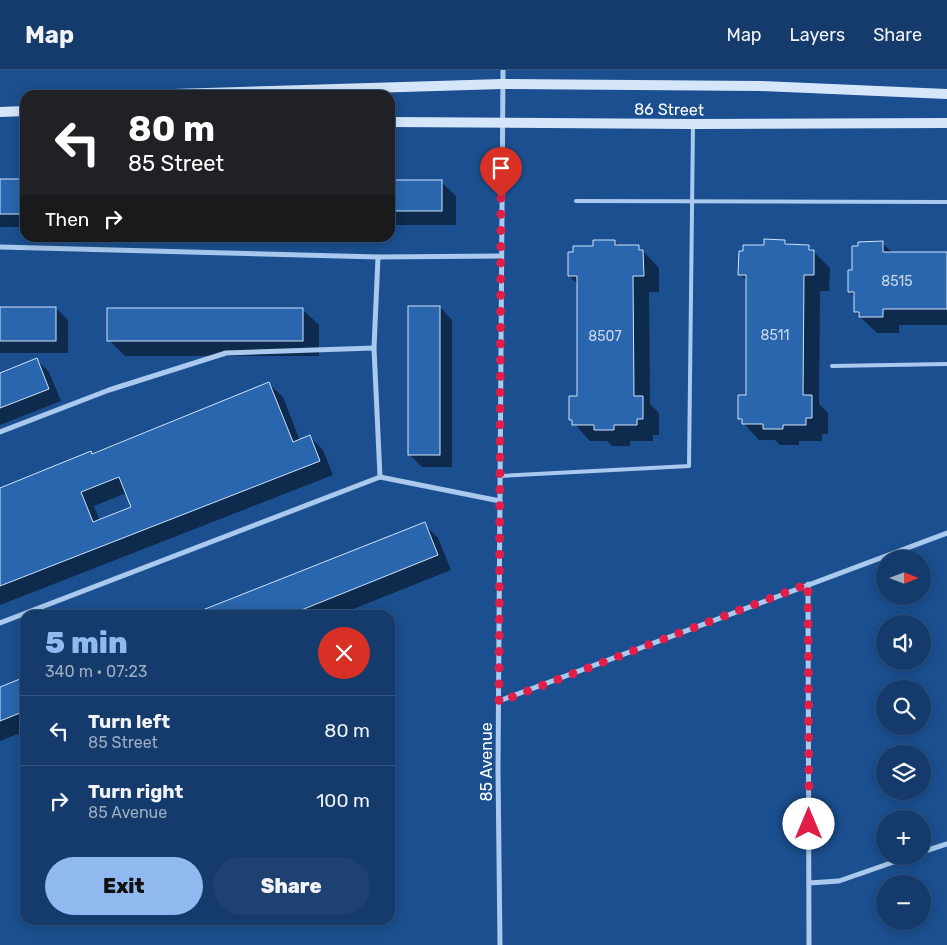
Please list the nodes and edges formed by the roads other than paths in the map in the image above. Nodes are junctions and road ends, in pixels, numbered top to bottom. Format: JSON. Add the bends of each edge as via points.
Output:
{"nodes":[{"id":1,"x":502,"y":70,"type":"edge"},
{"id":2,"x":502,"y":84,"type":"junction"},
{"id":3,"x":305,"y":90,"type":"edge"},
{"id":4,"x":947,"y":94,"type":"edge"},
{"id":5,"x":20,"y":111,"type":"edge"},
{"id":6,"x":0,"y":112,"type":"edge"},
{"id":7,"x":502,"y":121,"type":"junction"},
{"id":8,"x":395,"y":122,"type":"edge"},
{"id":9,"x":947,"y":123,"type":"edge"},
{"id":10,"x":693,"y":124,"type":"junction"},
{"id":11,"x":576,"y":201,"type":"dead end"},
{"id":12,"x":692,"y":201,"type":"junction"},
{"id":13,"x":947,"y":202,"type":"edge"},
{"id":14,"x":0,"y":247,"type":"edge"},
{"id":15,"x":501,"y":256,"type":"junction"},
{"id":16,"x":378,"y":257,"type":"junction"},
{"id":17,"x":374,"y":348,"type":"junction"},
{"id":18,"x":947,"y":364,"type":"edge"},
{"id":19,"x":832,"y":366,"type":"dead end"},
{"id":20,"x":0,"y":432,"type":"edge"},
{"id":21,"x":500,"y":476,"type":"junction"},
{"id":22,"x":380,"y":477,"type":"junction"},
{"id":23,"x":500,"y":501,"type":"junction"},
{"id":24,"x":947,"y":533,"type":"edge"},
{"id":25,"x":808,"y":584,"type":"junction"},
{"id":26,"x":34,"y":610,"type":"edge"},
{"id":27,"x":20,"y":615,"type":"edge"},
{"id":28,"x":0,"y":623,"type":"edge"},
{"id":29,"x":499,"y":702,"type":"junction"},
{"id":30,"x":947,"y":844,"type":"edge"},
{"id":31,"x":931,"y":849,"type":"edge"},
{"id":32,"x":884,"y":865,"type":"edge"},
{"id":33,"x":809,"y":883,"type":"junction"},
{"id":34,"x":500,"y":945,"type":"edge"},
{"id":35,"x":809,"y":945,"type":"edge"}],
"edges":[{"from":1,"to":2,"type":"street","name":"85 Avenue"},
{"from":2,"to":3,"type":"main road","name":"86 Street"},
{"from":2,"to":4,"type":"main road","name":"86 Street","via":[[760,86]]},
{"from":2,"to":7,"type":"street","name":"85 Avenue"},
{"from":5,"to":6,"type":"main road"},
{"from":7,"to":8,"type":"main road","name":"86 Street"},
{"from":7,"to":10,"type":"main road","name":"86 Street"},
{"from":7,"to":15,"type":"street","name":"85 Avenue"},
{"from":9,"to":10,"type":"main road","name":"86 Street"},
{"from":10,"to":12,"type":"lane"},
{"from":11,"to":12,"type":"lane"},
{"from":12,"to":13,"type":"lane"},
{"from":12,"to":21,"type":"lane","via":[[689,466]]},
{"from":14,"to":16,"type":"street"},
{"from":15,"to":16,"type":"street"},
{"from":15,"to":21,"type":"street","name":"85 Avenue"},
{"from":16,"to":17,"type":"street"},
{"from":17,"to":20,"type":"street","via":[[226,353],[109,390]]},
{"from":17,"to":22,"type":"street"},
{"from":18,"to":19,"type":"lane"},
{"from":21,"to":23,"type":"street","name":"85 Avenue"},
{"from":22,"to":23,"type":"street"},
{"from":22,"to":26,"type":"street"},
{"from":23,"to":29,"type":"street","name":"85 Avenue"},
{"from":24,"to":25,"type":"street"},
{"from":25,"to":29,"type":"street"},
{"from":25,"to":33,"type":"street"},
{"from":27,"to":28,"type":"street"},
{"from":29,"to":34,"type":"street","name":"85 Avenue"},
{"from":30,"to":31,"type":"street"},
{"from":32,"to":33,"type":"street","via":[[839,880]]},
{"from":33,"to":35,"type":"street"}]}
